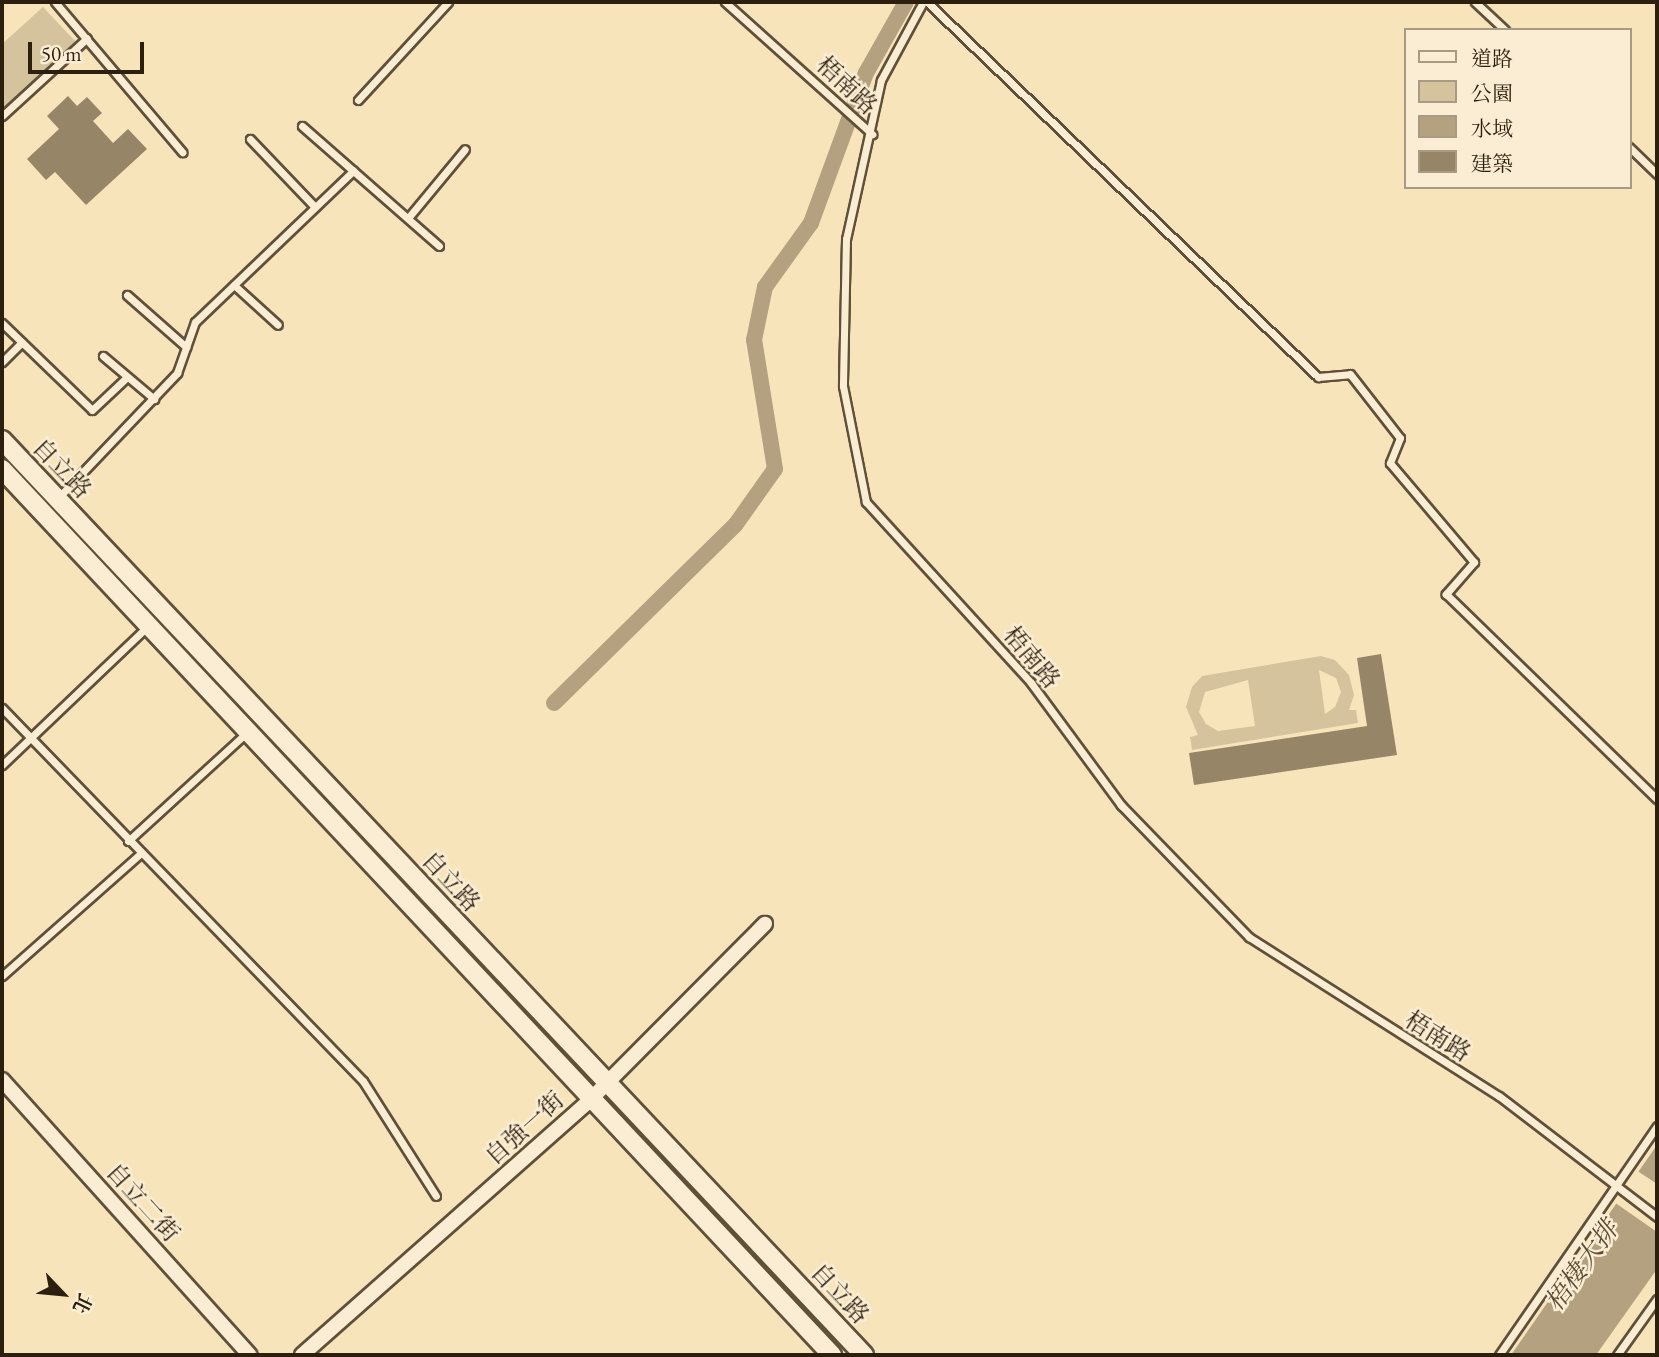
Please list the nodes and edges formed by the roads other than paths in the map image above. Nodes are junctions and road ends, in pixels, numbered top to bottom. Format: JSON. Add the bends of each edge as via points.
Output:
{"nodes":[{"id":1,"x":55,"y":2,"type":"edge"},
{"id":2,"x":448,"y":2,"type":"edge"},
{"id":3,"x":725,"y":2,"type":"edge"},
{"id":4,"x":925,"y":2,"type":"edge"},
{"id":5,"x":1475,"y":2,"type":"edge"},
{"id":6,"x":1503,"y":28,"type":"edge"},
{"id":7,"x":87,"y":38,"type":"junction"},
{"id":8,"x":358,"y":100,"type":"dead end"},
{"id":9,"x":2,"y":116,"type":"edge"},
{"id":10,"x":302,"y":126,"type":"dead end"},
{"id":11,"x":872,"y":134,"type":"junction"},
{"id":12,"x":250,"y":139,"type":"dead end"},
{"id":13,"x":465,"y":149,"type":"dead end"},
{"id":14,"x":1631,"y":149,"type":"edge"},
{"id":15,"x":182,"y":152,"type":"dead end"},
{"id":16,"x":353,"y":171,"type":"junction"},
{"id":17,"x":1657,"y":174,"type":"edge"},
{"id":18,"x":315,"y":207,"type":"junction"},
{"id":19,"x":408,"y":218,"type":"junction"},
{"id":20,"x":439,"y":246,"type":"dead end"},
{"id":21,"x":233,"y":285,"type":"junction"},
{"id":22,"x":127,"y":295,"type":"dead end"},
{"id":23,"x":2,"y":323,"type":"edge"},
{"id":24,"x":278,"y":325,"type":"dead end"},
{"id":25,"x":22,"y":342,"type":"junction"},
{"id":26,"x":186,"y":347,"type":"junction"},
{"id":27,"x":103,"y":356,"type":"dead end"},
{"id":28,"x":2,"y":362,"type":"edge"},
{"id":29,"x":127,"y":377,"type":"junction"},
{"id":30,"x":154,"y":399,"type":"junction"},
{"id":31,"x":2,"y":440,"type":"edge"},
{"id":32,"x":2,"y":469,"type":"edge"},
{"id":33,"x":57,"y":498,"type":"junction"},
{"id":34,"x":147,"y":627,"type":"junction"},
{"id":35,"x":2,"y":708,"type":"edge"},
{"id":36,"x":245,"y":734,"type":"junction"},
{"id":37,"x":30,"y":738,"type":"junction"},
{"id":38,"x":2,"y":765,"type":"edge"},
{"id":39,"x":1657,"y":799,"type":"edge"},
{"id":40,"x":128,"y":841,"type":"junction"},
{"id":41,"x":141,"y":853,"type":"junction"},
{"id":42,"x":765,"y":924,"type":"dead end"},
{"id":43,"x":2,"y":976,"type":"edge"},
{"id":44,"x":2,"y":1080,"type":"edge"},
{"id":45,"x":607,"y":1082,"type":"junction"},
{"id":46,"x":591,"y":1099,"type":"junction"},
{"id":47,"x":1657,"y":1126,"type":"edge"},
{"id":48,"x":1616,"y":1184,"type":"junction"},
{"id":49,"x":436,"y":1196,"type":"dead end"},
{"id":50,"x":1657,"y":1217,"type":"edge"},
{"id":51,"x":1657,"y":1299,"type":"edge"},
{"id":52,"x":250,"y":1355,"type":"edge"},
{"id":53,"x":302,"y":1355,"type":"edge"},
{"id":54,"x":832,"y":1355,"type":"edge"},
{"id":55,"x":864,"y":1355,"type":"edge"},
{"id":56,"x":1499,"y":1355,"type":"edge"},
{"id":57,"x":1617,"y":1355,"type":"edge"}],
"edges":[{"from":1,"to":7,"type":"lane"},
{"from":2,"to":8,"type":"lane"},
{"from":3,"to":11,"type":"lane","name":"梧南路"},
{"from":4,"to":11,"type":"lane","via":[[881,80]]},
{"from":4,"to":39,"type":"lane","via":[[1318,377],[1350,374],[1400,438],[1390,463],[1474,562],[1446,594]]},
{"from":5,"to":6,"type":"lane"},
{"from":7,"to":9,"type":"lane"},
{"from":7,"to":15,"type":"lane"},
{"from":10,"to":16,"type":"lane"},
{"from":11,"to":48,"type":"lane","name":"梧南路","via":[[846,239],[843,386],[866,502],[1031,683],[1121,805],[1249,937],[1499,1096]]},
{"from":12,"to":18,"type":"lane"},
{"from":13,"to":19,"type":"lane"},
{"from":14,"to":17,"type":"lane"},
{"from":16,"to":18,"type":"lane"},
{"from":16,"to":19,"type":"lane"},
{"from":18,"to":21,"type":"lane"},
{"from":19,"to":20,"type":"lane"},
{"from":21,"to":24,"type":"lane"},
{"from":21,"to":26,"type":"lane","via":[[195,322]]},
{"from":22,"to":26,"type":"lane"},
{"from":23,"to":25,"type":"lane"},
{"from":25,"to":28,"type":"lane"},
{"from":25,"to":29,"type":"lane","via":[[92,410]]},
{"from":26,"to":30,"type":"lane","via":[[177,373]]},
{"from":27,"to":29,"type":"lane"},
{"from":29,"to":30,"type":"lane"},
{"from":30,"to":33,"type":"lane"},
{"from":31,"to":33,"type":"street","name":"自立路"},
{"from":32,"to":34,"type":"street","name":"自立路"},
{"from":33,"to":45,"type":"street","name":"自立路"},
{"from":34,"to":36,"type":"street","name":"自立路"},
{"from":34,"to":37,"type":"lane"},
{"from":35,"to":37,"type":"lane"},
{"from":36,"to":40,"type":"lane"},
{"from":36,"to":46,"type":"street","name":"自立路"},
{"from":37,"to":38,"type":"lane"},
{"from":37,"to":40,"type":"lane"},
{"from":40,"to":41,"type":"lane"},
{"from":41,"to":43,"type":"lane"},
{"from":41,"to":49,"type":"lane","via":[[363,1081]]},
{"from":42,"to":45,"type":"street","name":"自強一街"},
{"from":44,"to":52,"type":"street","name":"自立二街"},
{"from":45,"to":46,"type":"street","name":"自強一街"},
{"from":45,"to":55,"type":"street","name":"自立路"},
{"from":46,"to":53,"type":"street","name":"自強一街"},
{"from":46,"to":54,"type":"street","name":"自立路"},
{"from":47,"to":48,"type":"lane"},
{"from":48,"to":50,"type":"lane","name":"梧南路"},
{"from":48,"to":56,"type":"lane"},
{"from":51,"to":57,"type":"lane"}]}
